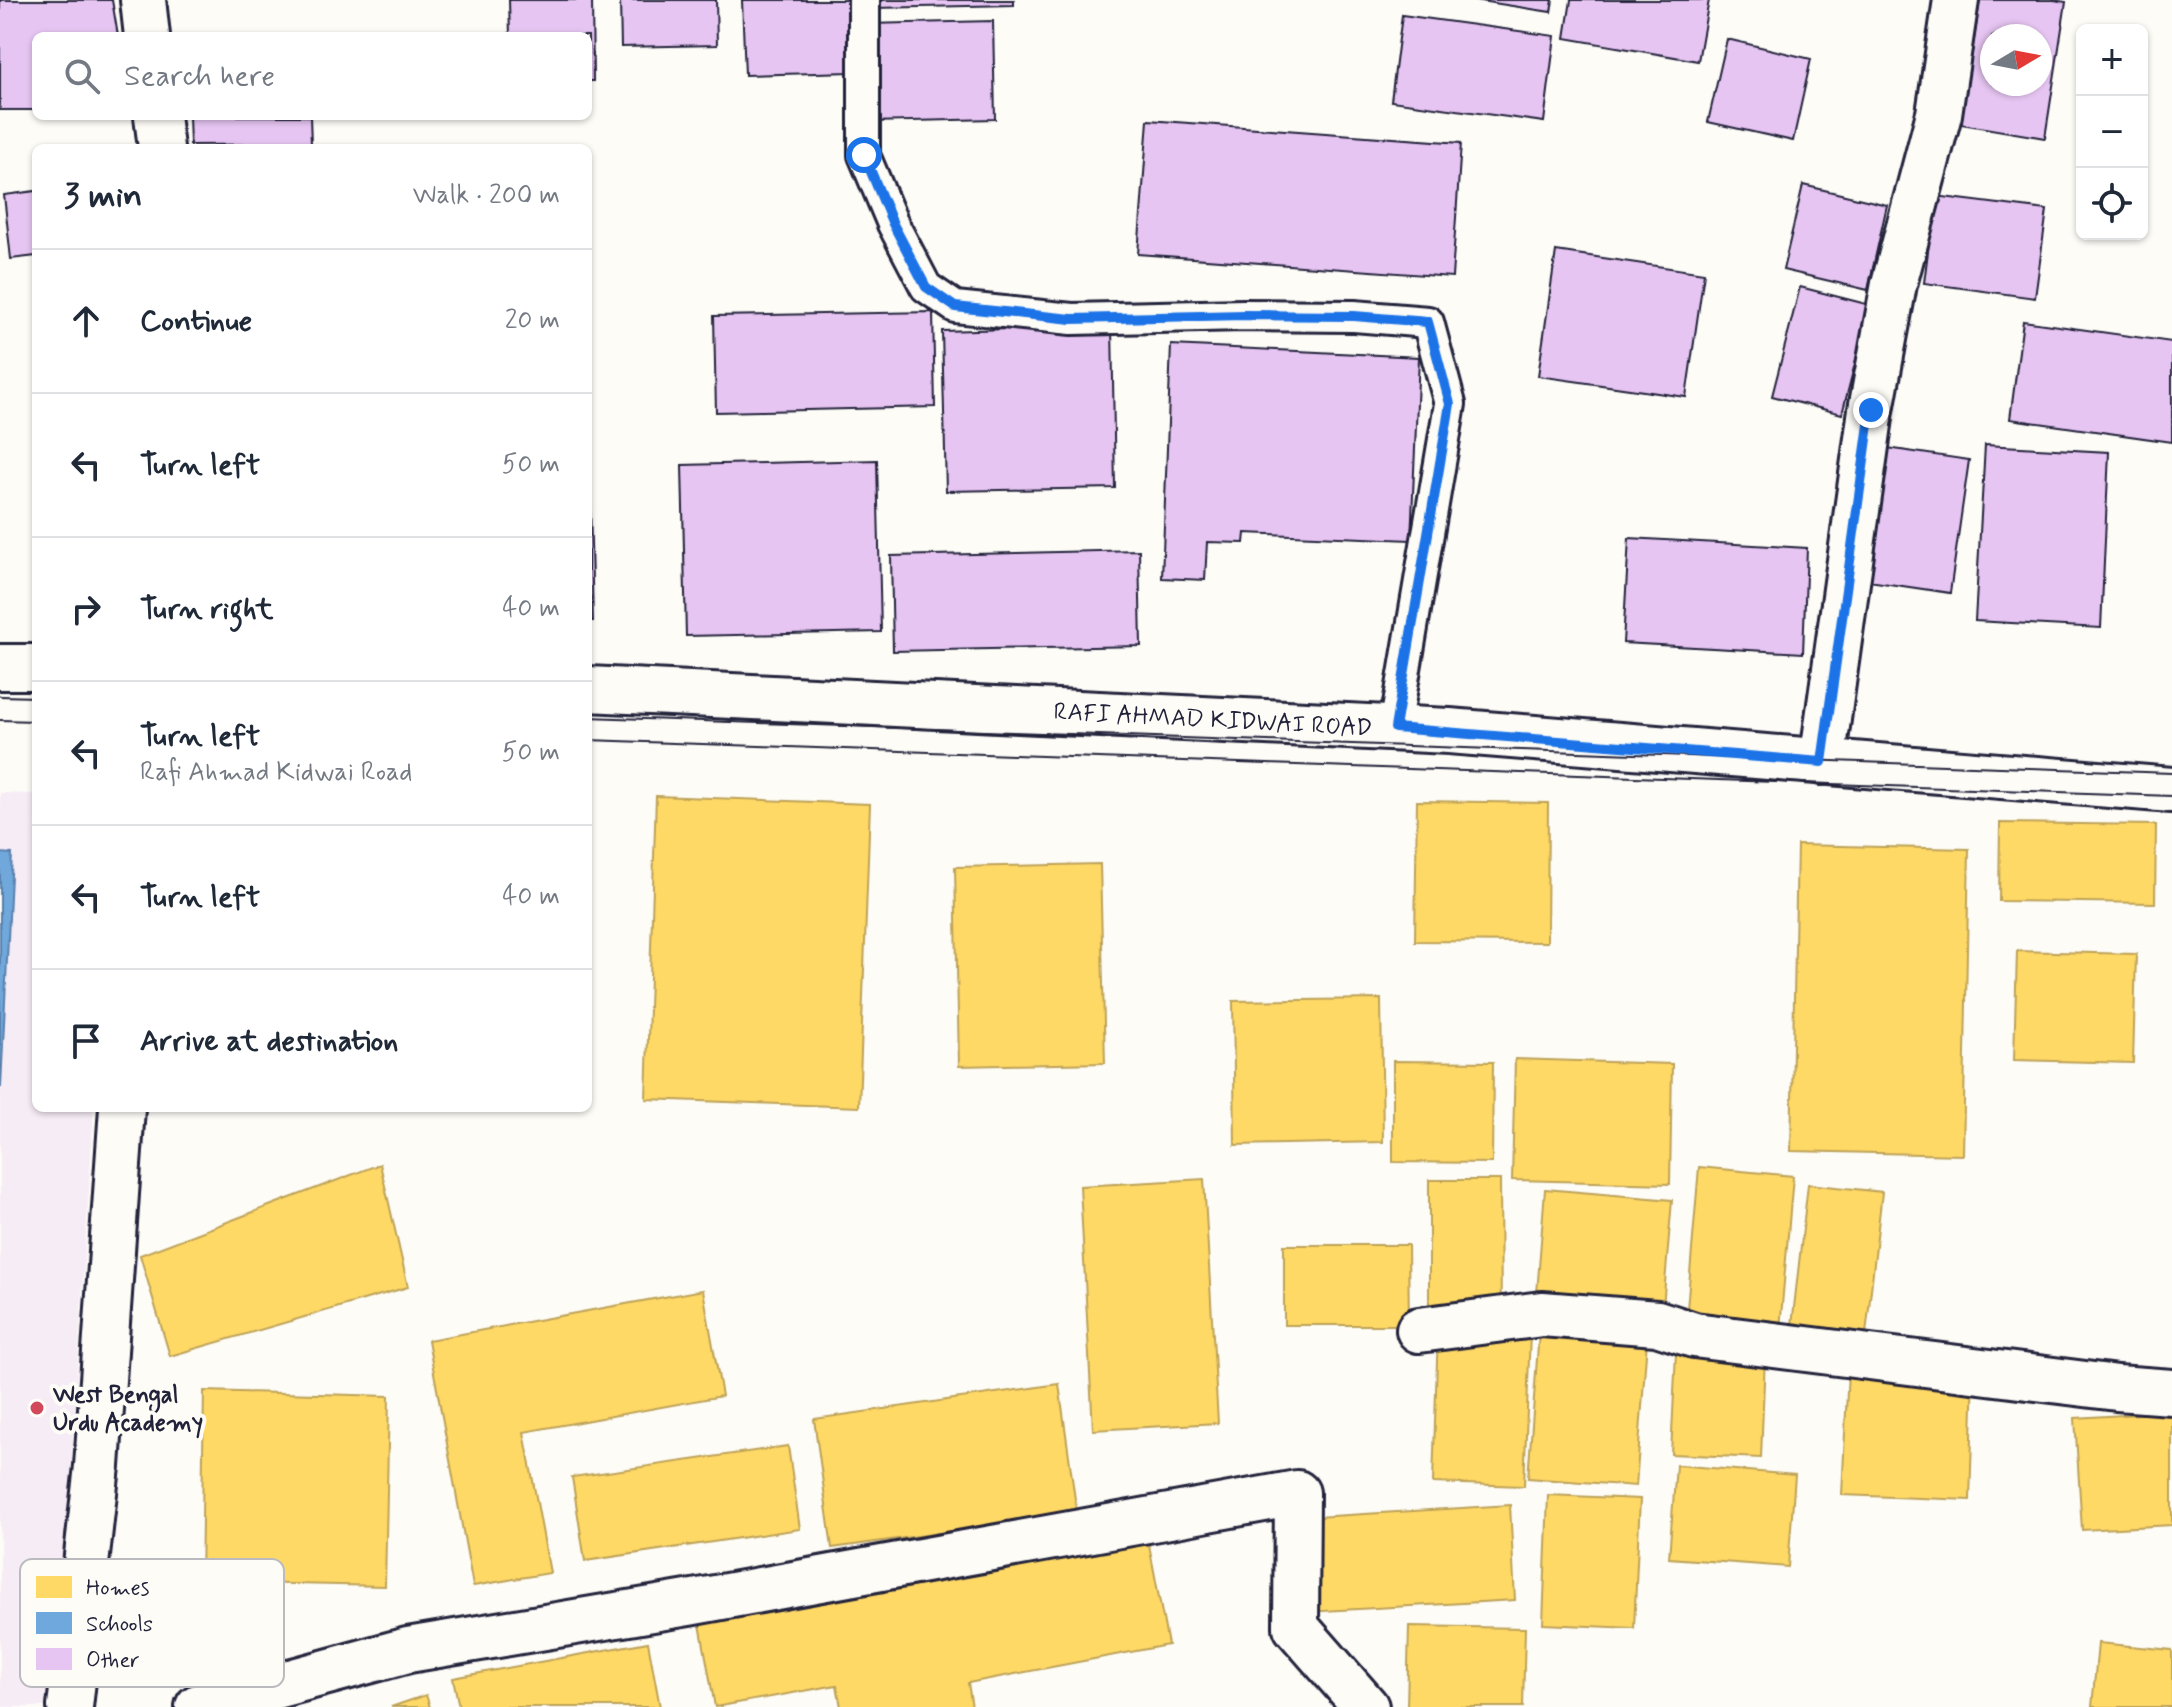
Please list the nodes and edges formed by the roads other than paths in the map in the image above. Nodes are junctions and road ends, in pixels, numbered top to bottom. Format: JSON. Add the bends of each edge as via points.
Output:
{"nodes":[{"id":1,"x":143,"y":0,"type":"edge"},
{"id":2,"x":864,"y":0,"type":"edge"},
{"id":3,"x":1956,"y":0,"type":"edge"},
{"id":4,"x":147,"y":32,"type":"edge"},
{"id":5,"x":158,"y":120,"type":"edge"},
{"id":6,"x":160,"y":144,"type":"edge"},
{"id":7,"x":0,"y":667,"type":"edge"},
{"id":8,"x":32,"y":667,"type":"edge"},
{"id":9,"x":592,"y":689,"type":"edge"},
{"id":10,"x":1395,"y":728,"type":"junction"},
{"id":11,"x":1822,"y":762,"type":"junction"},
{"id":12,"x":2172,"y":790,"type":"edge"},
{"id":13,"x":122,"y":1112,"type":"edge"},
{"id":14,"x":1419,"y":1330,"type":"dead end"},
{"id":15,"x":2172,"y":1392,"type":"edge"},
{"id":16,"x":87,"y":1559,"type":"edge"},
{"id":17,"x":284,"y":1684,"type":"edge"},
{"id":18,"x":72,"y":1687,"type":"edge"},
{"id":19,"x":272,"y":1687,"type":"edge"},
{"id":20,"x":70,"y":1707,"type":"edge"},
{"id":21,"x":198,"y":1707,"type":"edge"},
{"id":22,"x":1366,"y":1707,"type":"edge"}],
"edges":[{"from":1,"to":4,"type":"street"},
{"from":2,"to":10,"type":"lane","via":[[864,155],[926,287],[955,307],[1072,319],[1260,315],[1428,322],[1450,404]]},
{"from":3,"to":11,"type":"street","via":[[1939,114],[1894,284],[1871,410]]},
{"from":5,"to":6,"type":"street"},
{"from":7,"to":8,"type":"street"},
{"from":9,"to":10,"type":"street","name":"RAFI AHMAD KIDWAI ROAD"},
{"from":10,"to":11,"type":"street","name":"RAFI AHMAD KIDWAI ROAD"},
{"from":11,"to":12,"type":"street","name":"RAFI AHMAD KIDWAI ROAD"},
{"from":13,"to":16,"type":"street"},
{"from":14,"to":15,"type":"street","via":[[1542,1314],[1657,1323],[1694,1335]]},
{"from":17,"to":22,"type":"street","via":[[408,1650],[1297,1493],[1296,1627]]},
{"from":18,"to":20,"type":"street"},
{"from":19,"to":21,"type":"street"}]}
